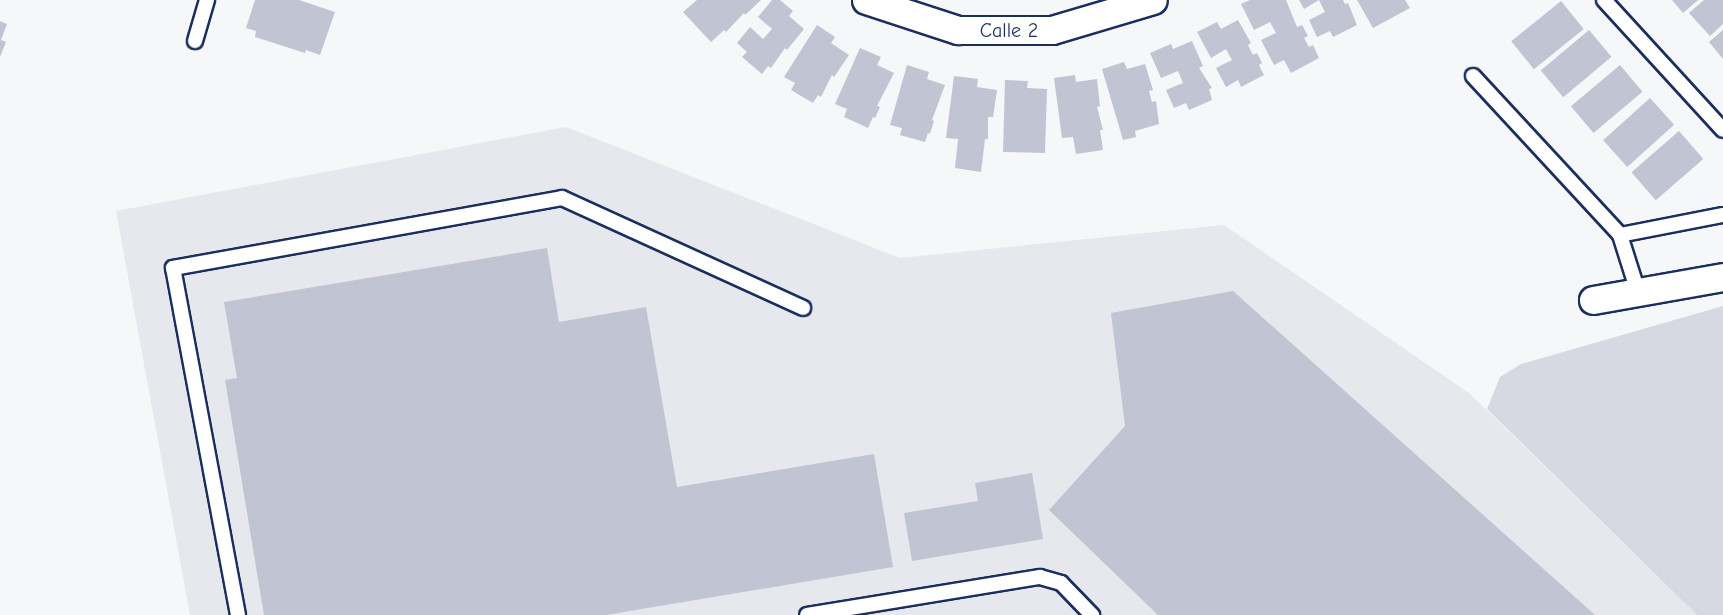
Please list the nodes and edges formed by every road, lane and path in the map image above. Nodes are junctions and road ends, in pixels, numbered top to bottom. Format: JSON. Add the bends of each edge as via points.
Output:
{"nodes":[{"id":1,"x":207,"y":0,"type":"edge"},
{"id":2,"x":866,"y":0,"type":"edge"},
{"id":3,"x":1153,"y":0,"type":"edge"},
{"id":4,"x":1604,"y":0,"type":"edge"},
{"id":5,"x":195,"y":41,"type":"dead end"},
{"id":6,"x":1473,"y":76,"type":"dead end"},
{"id":7,"x":1723,"y":130,"type":"edge"},
{"id":8,"x":1723,"y":215,"type":"edge"},
{"id":9,"x":1620,"y":235,"type":"junction"},
{"id":10,"x":1723,"y":277,"type":"edge"},
{"id":11,"x":1638,"y":292,"type":"junction"},
{"id":12,"x":1593,"y":300,"type":"dead end"},
{"id":13,"x":803,"y":308,"type":"dead end"},
{"id":14,"x":238,"y":615,"type":"edge"},
{"id":15,"x":807,"y":615,"type":"edge"},
{"id":16,"x":1092,"y":615,"type":"edge"}],
"edges":[{"from":1,"to":5,"type":"lane"},
{"from":2,"to":3,"type":"street","name":"Calle 2","via":[[958,30],[1052,30]]},
{"from":4,"to":7,"type":"lane"},
{"from":6,"to":9,"type":"lane"},
{"from":8,"to":9,"type":"lane"},
{"from":9,"to":11,"type":"lane"},
{"from":10,"to":11,"type":"street"},
{"from":11,"to":12,"type":"street"},
{"from":13,"to":14,"type":"lane","via":[[562,198],[173,268]]},
{"from":15,"to":16,"type":"lane","via":[[1040,577],[1061,583]]}]}
